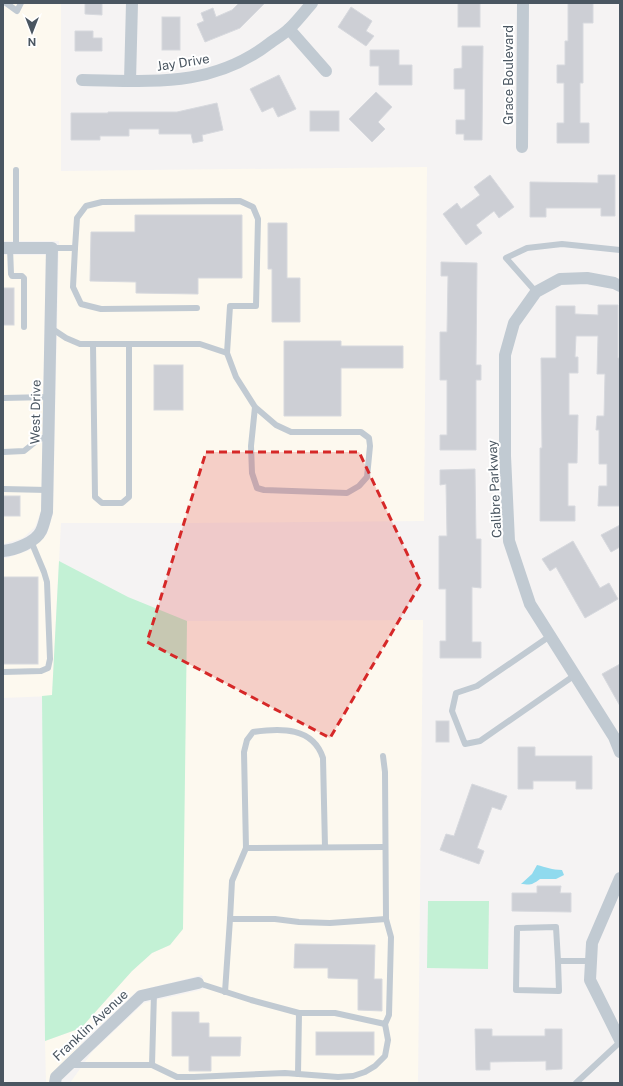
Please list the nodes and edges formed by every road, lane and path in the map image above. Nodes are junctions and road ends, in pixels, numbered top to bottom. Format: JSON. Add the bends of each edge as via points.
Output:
{"nodes":[{"id":1,"x":6,"y":3,"type":"edge"},
{"id":2,"x":21,"y":3,"type":"edge"},
{"id":3,"x":132,"y":3,"type":"edge"},
{"id":4,"x":312,"y":3,"type":"edge"},
{"id":5,"x":523,"y":3,"type":"edge"},
{"id":6,"x":289,"y":29,"type":"junction"},
{"id":7,"x":326,"y":71,"type":"dead end"},
{"id":8,"x":82,"y":80,"type":"dead end"},
{"id":9,"x":130,"y":81,"type":"junction"},
{"id":10,"x":522,"y":147,"type":"dead end"},
{"id":11,"x":16,"y":170,"type":"dead end"},
{"id":12,"x":10,"y":248,"type":"edge"},
{"id":13,"x":52,"y":248,"type":"junction"},
{"id":14,"x":75,"y":248,"type":"junction"},
{"id":15,"x":620,"y":250,"type":"edge"},
{"id":16,"x":620,"y":286,"type":"edge"},
{"id":17,"x":536,"y":292,"type":"junction"},
{"id":18,"x":197,"y":308,"type":"dead end"},
{"id":19,"x":24,"y":327,"type":"dead end"},
{"id":20,"x":51,"y":328,"type":"junction"},
{"id":21,"x":93,"y":344,"type":"junction"},
{"id":22,"x":129,"y":344,"type":"junction"},
{"id":23,"x":227,"y":353,"type":"junction"},
{"id":24,"x":49,"y":397,"type":"junction"},
{"id":25,"x":3,"y":398,"type":"edge"},
{"id":26,"x":255,"y":406,"type":"junction"},
{"id":27,"x":48,"y":437,"type":"junction"},
{"id":28,"x":3,"y":452,"type":"edge"},
{"id":29,"x":3,"y":489,"type":"edge"},
{"id":30,"x":47,"y":490,"type":"junction"},
{"id":31,"x":31,"y":541,"type":"junction"},
{"id":32,"x":3,"y":551,"type":"edge"},
{"id":33,"x":550,"y":636,"type":"junction"},
{"id":34,"x":3,"y":672,"type":"edge"},
{"id":35,"x":575,"y":674,"type":"junction"},
{"id":36,"x":620,"y":752,"type":"edge"},
{"id":37,"x":383,"y":756,"type":"dead end"},
{"id":38,"x":325,"y":847,"type":"junction"},
{"id":39,"x":385,"y":847,"type":"junction"},
{"id":40,"x":246,"y":848,"type":"junction"},
{"id":41,"x":620,"y":878,"type":"edge"},
{"id":42,"x":230,"y":919,"type":"junction"},
{"id":43,"x":386,"y":919,"type":"junction"},
{"id":44,"x":558,"y":961,"type":"junction"},
{"id":45,"x":591,"y":961,"type":"junction"},
{"id":46,"x":198,"y":983,"type":"joint"},
{"id":47,"x":226,"y":992,"type":"junction"},
{"id":48,"x":154,"y":993,"type":"junction"},
{"id":49,"x":299,"y":1013,"type":"junction"},
{"id":50,"x":385,"y":1024,"type":"junction"},
{"id":51,"x":620,"y":1041,"type":"edge"},
{"id":52,"x":152,"y":1064,"type":"junction"},
{"id":53,"x":69,"y":1065,"type":"junction"},
{"id":54,"x":298,"y":1074,"type":"junction"},
{"id":55,"x":55,"y":1083,"type":"edge"},
{"id":56,"x":576,"y":1083,"type":"edge"}],
"edges":[{"from":1,"to":2,"type":"lane","via":[[17,11]]},
{"from":3,"to":9,"type":"street"},
{"from":4,"to":6,"type":"street","name":"Jay Drive"},
{"from":5,"to":10,"type":"street","name":"Grace Boulevard"},
{"from":6,"to":7,"type":"street"},
{"from":6,"to":9,"type":"street","name":"Jay Drive","via":[[258,52],[224,69],[196,77]]},
{"from":8,"to":9,"type":"street","name":"Jay Drive"},
{"from":11,"to":12,"type":"lane"},
{"from":12,"to":13,"type":"street"},
{"from":12,"to":19,"type":"lane","via":[[10,274],[24,278]]},
{"from":13,"to":14,"type":"lane"},
{"from":13,"to":20,"type":"street","name":"West Drive"},
{"from":14,"to":18,"type":"lane","via":[[73,287],[81,304],[101,309]]},
{"from":14,"to":23,"type":"lane","via":[[77,218],[86,206],[102,202],[240,201],[253,207],[258,219],[256,306],[230,306]]},
{"from":15,"to":17,"type":"lane","via":[[562,244],[527,248],[506,258]]},
{"from":16,"to":17,"type":"street","name":"Calibre Parkway","via":[[587,278],[560,279]]},
{"from":17,"to":33,"type":"street","name":"Calibre Parkway","via":[[514,323],[505,355],[505,456],[509,541],[530,604]]},
{"from":20,"to":21,"type":"lane","via":[[80,344]]},
{"from":20,"to":24,"type":"street","name":"West Drive"},
{"from":21,"to":22,"type":"lane"},
{"from":21,"to":22,"type":"lane","via":[[95,498],[102,503],[122,503],[128,498]]},
{"from":22,"to":23,"type":"lane","via":[[200,344]]},
{"from":23,"to":26,"type":"lane","via":[[236,377]]},
{"from":24,"to":25,"type":"lane"},
{"from":24,"to":27,"type":"street","name":"West Drive"},
{"from":26,"to":26,"type":"lane","via":[[276,425],[291,432],[362,432],[369,438],[370,446],[366,477],[359,486],[347,493],[257,488],[252,473],[251,446]]},
{"from":27,"to":28,"type":"lane","via":[[39,439],[24,451]]},
{"from":27,"to":30,"type":"street","name":"West Drive"},
{"from":29,"to":30,"type":"lane"},
{"from":30,"to":31,"type":"street","name":"West Drive","via":[[47,512],[41,532]]},
{"from":31,"to":32,"type":"street","name":"West Drive","via":[[26,545]]},
{"from":31,"to":34,"type":"lane","via":[[47,582],[50,659],[48,668],[41,671]]},
{"from":33,"to":35,"type":"street","name":"Calibre Parkway"},
{"from":33,"to":35,"type":"lane","via":[[477,686],[456,693],[452,711],[465,744],[480,741]]},
{"from":35,"to":36,"type":"street","name":"Calibre Parkway","via":[[614,737]]},
{"from":37,"to":39,"type":"lane"},
{"from":38,"to":39,"type":"lane"},
{"from":38,"to":40,"type":"lane"},
{"from":38,"to":40,"type":"lane","via":[[323,758],[320,749],[310,738],[298,732],[269,729],[253,732],[247,740],[244,752]]},
{"from":39,"to":43,"type":"lane"},
{"from":40,"to":42,"type":"lane","via":[[232,881]]},
{"from":41,"to":45,"type":"street","via":[[592,943]]},
{"from":42,"to":43,"type":"lane","via":[[330,923]]},
{"from":42,"to":47,"type":"lane"},
{"from":43,"to":50,"type":"lane","via":[[391,937],[391,965],[389,1014]]},
{"from":44,"to":44,"type":"lane","via":[[556,927],[517,928],[516,990],[559,991]]},
{"from":44,"to":45,"type":"lane"},
{"from":45,"to":51,"type":"street","via":[[590,980]]},
{"from":46,"to":47,"type":"lane"},
{"from":46,"to":48,"type":"street","name":"Franklin Avenue"},
{"from":47,"to":49,"type":"lane"},
{"from":48,"to":52,"type":"lane"},
{"from":48,"to":53,"type":"street","name":"Franklin Avenue","via":[[141,996]]},
{"from":49,"to":50,"type":"lane","via":[[335,1013]]},
{"from":49,"to":54,"type":"lane"},
{"from":50,"to":54,"type":"lane","via":[[388,1040],[385,1056],[365,1072],[338,1077]]},
{"from":51,"to":56,"type":"lane"},
{"from":52,"to":53,"type":"lane"},
{"from":52,"to":54,"type":"lane","via":[[177,1077]]},
{"from":53,"to":55,"type":"street","name":"Franklin Avenue","via":[[56,1077]]}]}
